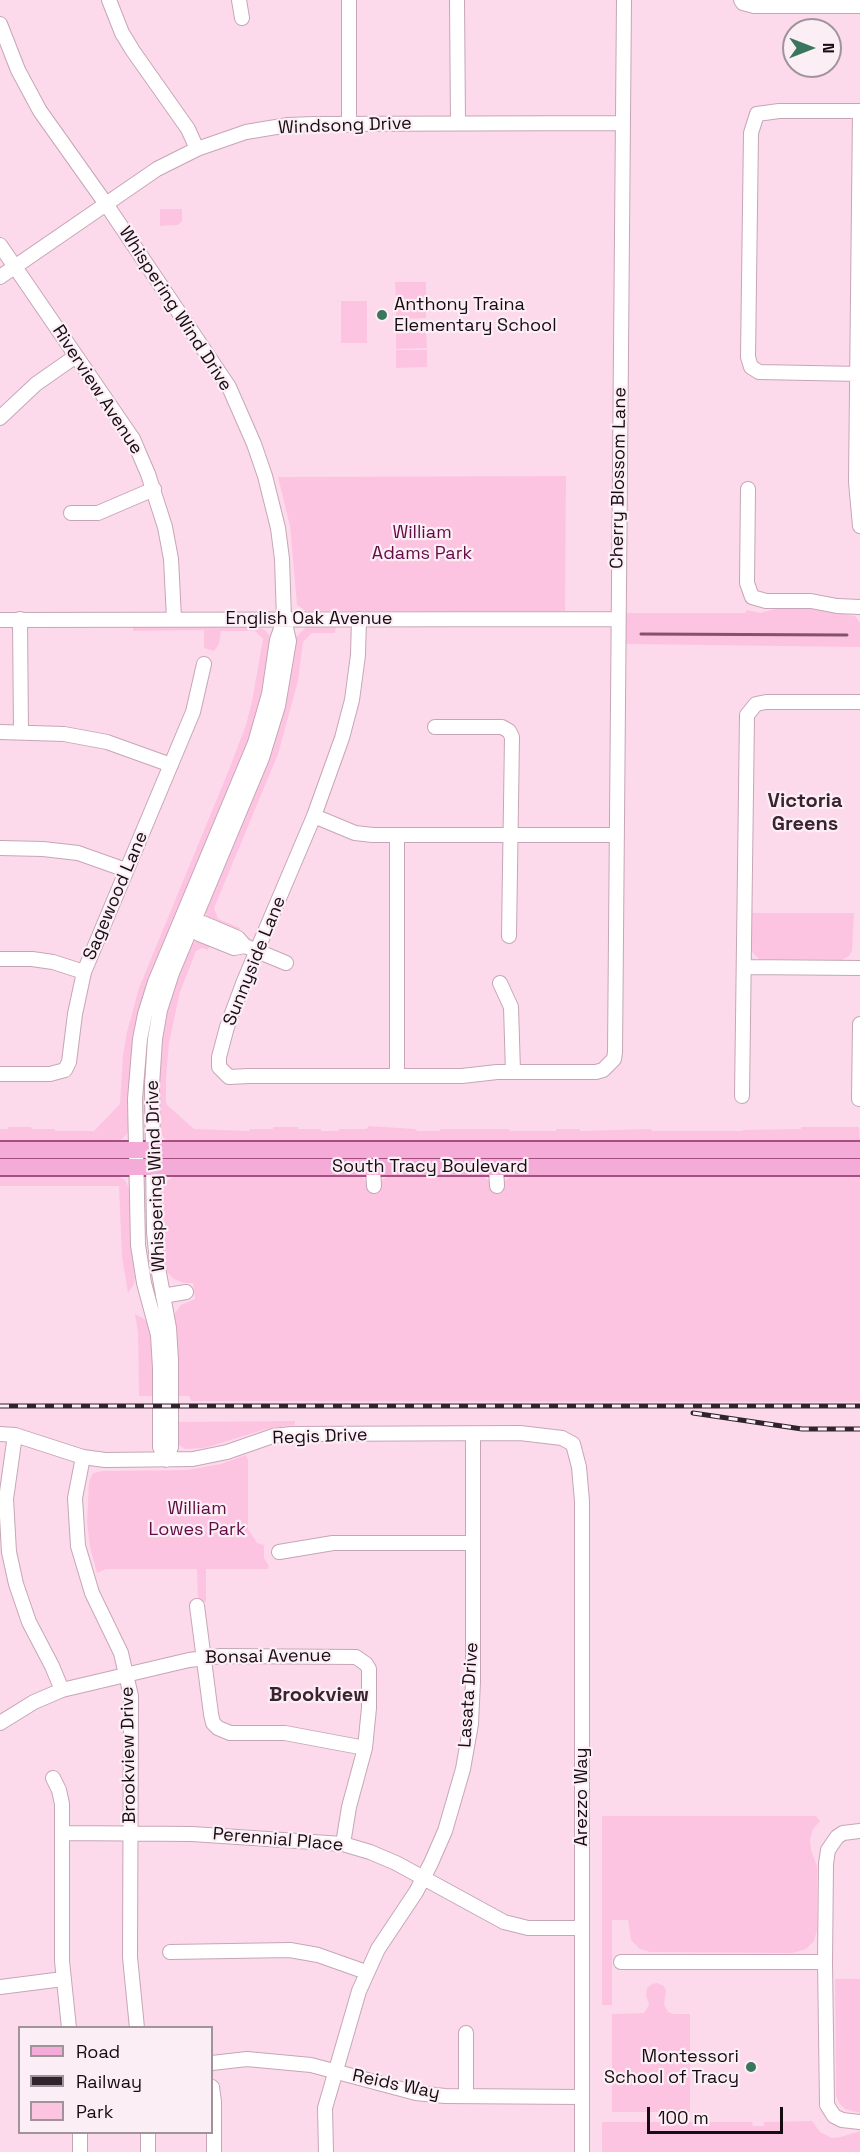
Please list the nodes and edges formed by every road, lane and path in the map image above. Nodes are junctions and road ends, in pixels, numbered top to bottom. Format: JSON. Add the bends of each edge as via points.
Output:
{"nodes":[{"id":1,"x":109,"y":0,"type":"edge"},
{"id":2,"x":239,"y":0,"type":"edge"},
{"id":3,"x":349,"y":0,"type":"edge"},
{"id":4,"x":457,"y":0,"type":"edge"},
{"id":5,"x":624,"y":0,"type":"edge"},
{"id":6,"x":742,"y":2,"type":"edge"},
{"id":7,"x":851,"y":4,"type":"edge"},
{"id":8,"x":242,"y":18,"type":"dead end"},
{"id":9,"x":0,"y":24,"type":"edge"},
{"id":10,"x":860,"y":111,"type":"edge"},
{"id":11,"x":458,"y":123,"type":"junction"},
{"id":12,"x":623,"y":123,"type":"junction"},
{"id":13,"x":349,"y":125,"type":"junction"},
{"id":14,"x":197,"y":149,"type":"junction"},
{"id":15,"x":106,"y":204,"type":"junction"},
{"id":16,"x":0,"y":245,"type":"edge"},
{"id":17,"x":859,"y":258,"type":"edge"},
{"id":18,"x":15,"y":267,"type":"junction"},
{"id":19,"x":0,"y":277,"type":"edge"},
{"id":20,"x":76,"y":356,"type":"junction"},
{"id":21,"x":859,"y":374,"type":"edge"},
{"id":22,"x":0,"y":418,"type":"edge"},
{"id":23,"x":154,"y":489,"type":"junction"},
{"id":24,"x":748,"y":489,"type":"dead end"},
{"id":25,"x":858,"y":502,"type":"edge"},
{"id":26,"x":71,"y":513,"type":"dead end"},
{"id":27,"x":860,"y":526,"type":"edge"},
{"id":28,"x":860,"y":607,"type":"edge"},
{"id":29,"x":174,"y":618,"type":"junction"},
{"id":30,"x":284,"y":619,"type":"junction"},
{"id":31,"x":359,"y":619,"type":"junction"},
{"id":32,"x":618,"y":619,"type":"junction"},
{"id":33,"x":0,"y":620,"type":"edge"},
{"id":34,"x":20,"y":620,"type":"junction"},
{"id":35,"x":204,"y":664,"type":"dead end"},
{"id":36,"x":860,"y":702,"type":"edge"},
{"id":37,"x":435,"y":727,"type":"dead end"},
{"id":38,"x":0,"y":732,"type":"edge"},
{"id":39,"x":21,"y":732,"type":"junction"},
{"id":40,"x":171,"y":765,"type":"junction"},
{"id":41,"x":314,"y":816,"type":"junction"},
{"id":42,"x":397,"y":835,"type":"junction"},
{"id":43,"x":510,"y":835,"type":"junction"},
{"id":44,"x":617,"y":835,"type":"junction"},
{"id":45,"x":0,"y":848,"type":"edge"},
{"id":46,"x":126,"y":870,"type":"junction"},
{"id":47,"x":187,"y":922,"type":"junction"},
{"id":48,"x":509,"y":936,"type":"dead end"},
{"id":49,"x":251,"y":949,"type":"junction"},
{"id":50,"x":0,"y":959,"type":"edge"},
{"id":51,"x":286,"y":963,"type":"dead end"},
{"id":52,"x":744,"y":967,"type":"junction"},
{"id":53,"x":860,"y":968,"type":"edge"},
{"id":54,"x":84,"y":972,"type":"junction"},
{"id":55,"x":500,"y":983,"type":"dead end"},
{"id":56,"x":860,"y":1024,"type":"edge"},
{"id":57,"x":513,"y":1072,"type":"junction"},
{"id":58,"x":0,"y":1074,"type":"edge"},
{"id":59,"x":397,"y":1076,"type":"junction"},
{"id":60,"x":742,"y":1096,"type":"dead end"},
{"id":61,"x":859,"y":1099,"type":"edge"},
{"id":62,"x":0,"y":1150,"type":"edge"},
{"id":63,"x":860,"y":1150,"type":"edge"},
{"id":64,"x":145,"y":1158,"type":"junction"},
{"id":65,"x":0,"y":1167,"type":"edge"},
{"id":66,"x":374,"y":1167,"type":"junction"},
{"id":67,"x":496,"y":1167,"type":"junction"},
{"id":68,"x":860,"y":1167,"type":"edge"},
{"id":69,"x":374,"y":1186,"type":"dead end"},
{"id":70,"x":496,"y":1186,"type":"dead end"},
{"id":71,"x":186,"y":1292,"type":"dead end"},
{"id":72,"x":163,"y":1296,"type":"junction"},
{"id":73,"x":0,"y":1434,"type":"edge"},
{"id":74,"x":473,"y":1434,"type":"junction"},
{"id":75,"x":15,"y":1435,"type":"junction"},
{"id":76,"x":573,"y":1444,"type":"joint"},
{"id":77,"x":82,"y":1457,"type":"junction"},
{"id":78,"x":166,"y":1460,"type":"junction"},
{"id":79,"x":3,"y":1534,"type":"edge"},
{"id":80,"x":473,"y":1543,"type":"junction"},
{"id":81,"x":279,"y":1552,"type":"dead end"},
{"id":82,"x":197,"y":1606,"type":"dead end"},
{"id":83,"x":204,"y":1658,"type":"junction"},
{"id":84,"x":127,"y":1674,"type":"junction"},
{"id":85,"x":62,"y":1690,"type":"junction"},
{"id":86,"x":0,"y":1723,"type":"edge"},
{"id":87,"x":365,"y":1748,"type":"junction"},
{"id":88,"x":53,"y":1778,"type":"dead end"},
{"id":89,"x":860,"y":1831,"type":"edge"},
{"id":90,"x":62,"y":1833,"type":"junction"},
{"id":91,"x":131,"y":1833,"type":"junction"},
{"id":92,"x":344,"y":1844,"type":"junction"},
{"id":93,"x":423,"y":1878,"type":"junction"},
{"id":94,"x":582,"y":1928,"type":"junction"},
{"id":95,"x":170,"y":1952,"type":"dead end"},
{"id":96,"x":621,"y":1962,"type":"dead end"},
{"id":97,"x":825,"y":1962,"type":"junction"},
{"id":98,"x":366,"y":1972,"type":"junction"},
{"id":99,"x":63,"y":1979,"type":"junction"},
{"id":100,"x":0,"y":1987,"type":"edge"},
{"id":101,"x":69,"y":2026,"type":"edge"},
{"id":102,"x":137,"y":2026,"type":"edge"},
{"id":103,"x":466,"y":2033,"type":"dead end"},
{"id":104,"x":213,"y":2063,"type":"edge"},
{"id":105,"x":335,"y":2071,"type":"junction"},
{"id":106,"x":213,"y":2094,"type":"edge"},
{"id":107,"x":466,"y":2096,"type":"junction"},
{"id":108,"x":582,"y":2097,"type":"junction"},
{"id":109,"x":860,"y":2122,"type":"edge"},
{"id":110,"x":80,"y":2134,"type":"edge"},
{"id":111,"x":148,"y":2134,"type":"edge"},
{"id":112,"x":80,"y":2152,"type":"edge"},
{"id":113,"x":148,"y":2152,"type":"edge"},
{"id":114,"x":214,"y":2152,"type":"edge"},
{"id":115,"x":326,"y":2152,"type":"edge"},
{"id":116,"x":582,"y":2152,"type":"edge"}],
"edges":[{"from":1,"to":14,"type":"street","via":[[133,51],[188,129]]},
{"from":2,"to":8,"type":"street"},
{"from":3,"to":13,"type":"street"},
{"from":4,"to":11,"type":"street"},
{"from":5,"to":12,"type":"street","name":"Cherry Blossom Lane"},
{"from":6,"to":7,"type":"street","via":[[754,6]]},
{"from":9,"to":15,"type":"street","name":"Whispering Wind Drive","via":[[40,111]]},
{"from":10,"to":17,"type":"street"},
{"from":10,"to":21,"type":"street","via":[[757,114],[751,133],[748,357],[751,367],[759,372]]},
{"from":11,"to":12,"type":"street","name":"Windsong Drive"},
{"from":11,"to":13,"type":"street","name":"Windsong Drive"},
{"from":12,"to":32,"type":"street","name":"Cherry Blossom Lane"},
{"from":13,"to":14,"type":"street","name":"Windsong Drive","via":[[288,125],[246,132]]},
{"from":14,"to":15,"type":"street","name":"Windsong Drive","via":[[157,169]]},
{"from":15,"to":18,"type":"street","name":"Windsong Drive"},
{"from":15,"to":30,"type":"street","name":"Whispering Wind Drive","via":[[218,368],[254,444],[278,528]]},
{"from":16,"to":18,"type":"street","name":"Riverview Avenue"},
{"from":17,"to":21,"type":"street"},
{"from":18,"to":19,"type":"street","name":"Windsong Drive"},
{"from":18,"to":20,"type":"street","name":"Riverview Avenue"},
{"from":20,"to":22,"type":"street","via":[[36,384]]},
{"from":20,"to":23,"type":"street","name":"Riverview Avenue","via":[[133,439]]},
{"from":21,"to":25,"type":"street"},
{"from":23,"to":26,"type":"street","via":[[98,513]]},
{"from":23,"to":29,"type":"street","name":"Riverview Avenue","via":[[171,559]]},
{"from":24,"to":28,"type":"street","via":[[747,583],[752,597]]},
{"from":25,"to":27,"type":"street"},
{"from":29,"to":30,"type":"street","name":"English Oak Avenue"},
{"from":29,"to":34,"type":"street","name":"English Oak Avenue"},
{"from":30,"to":31,"type":"street","name":"English Oak Avenue"},
{"from":30,"to":47,"type":"street","name":"Whispering Wind Drive","via":[[289,641],[271,731],[259,766]]},
{"from":31,"to":32,"type":"street","name":"English Oak Avenue"},
{"from":31,"to":41,"type":"street","name":"Sunnyside Lane","via":[[352,700]]},
{"from":32,"to":44,"type":"street","name":"Cherry Blossom Lane"},
{"from":33,"to":34,"type":"street","name":"English Oak Avenue"},
{"from":34,"to":39,"type":"street"},
{"from":35,"to":40,"type":"street","name":"Sagewood Lane","via":[[193,712]]},
{"from":36,"to":52,"type":"street","via":[[766,702],[752,708],[746,721]]},
{"from":37,"to":43,"type":"street","via":[[502,727],[509,731]]},
{"from":38,"to":39,"type":"street"},
{"from":39,"to":40,"type":"street","via":[[107,742]]},
{"from":40,"to":46,"type":"street","name":"Sagewood Lane"},
{"from":41,"to":42,"type":"street","via":[[355,833]]},
{"from":41,"to":49,"type":"street","name":"Sunnyside Lane"},
{"from":42,"to":43,"type":"street"},
{"from":42,"to":59,"type":"street"},
{"from":43,"to":44,"type":"street"},
{"from":43,"to":48,"type":"street"},
{"from":44,"to":57,"type":"street","name":"Cherry Blossom Lane","via":[[615,1052],[609,1066],[596,1072]]},
{"from":45,"to":46,"type":"street","via":[[78,853]]},
{"from":46,"to":54,"type":"street","name":"Sagewood Lane"},
{"from":47,"to":49,"type":"street","via":[[199,934],[234,948]]},
{"from":47,"to":64,"type":"street","name":"Whispering Wind Drive","via":[[157,1024]]},
{"from":49,"to":51,"type":"street"},
{"from":49,"to":59,"type":"street","name":"Sunnyside Lane","via":[[219,1057],[219,1067],[229,1077]]},
{"from":50,"to":54,"type":"street","via":[[53,962]]},
{"from":52,"to":53,"type":"street"},
{"from":52,"to":60,"type":"street"},
{"from":54,"to":58,"type":"street","name":"Sagewood Lane","via":[[65,1070],[50,1074]]},
{"from":55,"to":57,"type":"street","via":[[511,1007]]},
{"from":56,"to":61,"type":"street"},
{"from":57,"to":59,"type":"street","name":"Sunnyside Lane"},
{"from":62,"to":64,"type":"main road","name":"South Tracy Boulevard"},
{"from":63,"to":64,"type":"main road","name":"South Tracy Boulevard"},
{"from":64,"to":65,"type":"main road","name":"South Tracy Boulevard"},
{"from":64,"to":66,"type":"main road","name":"South Tracy Boulevard"},
{"from":64,"to":72,"type":"street","name":"Whispering Wind Drive"},
{"from":64,"to":78,"type":"street","name":"Whispering Wind Drive","via":[[138,1245],[158,1335],[160,1447]]},
{"from":66,"to":67,"type":"main road","name":"South Tracy Boulevard"},
{"from":66,"to":69,"type":"street"},
{"from":67,"to":68,"type":"main road","name":"South Tracy Boulevard"},
{"from":67,"to":70,"type":"street"},
{"from":71,"to":72,"type":"street"},
{"from":72,"to":78,"type":"street","name":"Whispering Wind Drive","via":[[171,1360],[171,1447]]},
{"from":73,"to":75,"type":"street","name":"Regis Drive"},
{"from":74,"to":76,"type":"street","name":"Regis Drive","via":[[520,1433],[562,1438]]},
{"from":74,"to":78,"type":"street","name":"Regis Drive","via":[[283,1435],[204,1458]]},
{"from":74,"to":80,"type":"street","name":"Lasata Drive"},
{"from":75,"to":77,"type":"street","name":"Regis Drive"},
{"from":75,"to":79,"type":"street"},
{"from":76,"to":94,"type":"street","name":"Arezzo Way","via":[[582,1501]]},
{"from":77,"to":78,"type":"street","name":"Regis Drive"},
{"from":77,"to":84,"type":"street","name":"Brookview Drive","via":[[75,1515],[81,1560]]},
{"from":79,"to":85,"type":"street","via":[[22,1604]]},
{"from":80,"to":81,"type":"street","via":[[333,1543]]},
{"from":80,"to":93,"type":"street","name":"Lasata Drive","via":[[473,1691],[467,1748],[448,1821]]},
{"from":82,"to":83,"type":"street"},
{"from":83,"to":84,"type":"street","name":"Bonsai Avenue"},
{"from":83,"to":87,"type":"street","via":[[212,1719],[223,1732],[285,1733]]},
{"from":83,"to":87,"type":"street","name":"Bonsai Avenue","via":[[356,1656],[369,1670]]},
{"from":84,"to":85,"type":"street","name":"Bonsai Avenue"},
{"from":84,"to":91,"type":"street","name":"Brookview Drive","via":[[132,1709]]},
{"from":85,"to":86,"type":"street","name":"Bonsai Avenue"},
{"from":87,"to":92,"type":"street","via":[[349,1807]]},
{"from":88,"to":90,"type":"street","via":[[62,1804]]},
{"from":89,"to":97,"type":"street","via":[[843,1833],[828,1850]]},
{"from":90,"to":91,"type":"street","name":"Perennial Place"},
{"from":90,"to":99,"type":"street"},
{"from":91,"to":92,"type":"street","name":"Perennial Place"},
{"from":91,"to":102,"type":"street","name":"Brookview Drive","via":[[130,1963]]},
{"from":92,"to":93,"type":"street","name":"Perennial Place","via":[[382,1857]]},
{"from":93,"to":94,"type":"street","name":"Perennial Place","via":[[512,1924],[537,1929]]},
{"from":93,"to":98,"type":"street","name":"Lasata Drive"},
{"from":94,"to":108,"type":"street","name":"Arezzo Way"},
{"from":95,"to":98,"type":"street","via":[[290,1950]]},
{"from":96,"to":97,"type":"street"},
{"from":97,"to":109,"type":"street","via":[[826,2096],[834,2116]]},
{"from":98,"to":105,"type":"street","name":"Lasata Drive"},
{"from":99,"to":100,"type":"street"},
{"from":99,"to":101,"type":"street"},
{"from":103,"to":107,"type":"street"},
{"from":104,"to":105,"type":"street","name":"Reids Way","via":[[256,2060]]},
{"from":105,"to":107,"type":"street","name":"Reids Way","via":[[416,2093]]},
{"from":105,"to":115,"type":"street","name":"Lasata Drive","via":[[325,2108]]},
{"from":106,"to":114,"type":"street"},
{"from":107,"to":108,"type":"street","name":"Reids Way"},
{"from":108,"to":116,"type":"street","name":"Arezzo Way"},
{"from":110,"to":112,"type":"street"},
{"from":111,"to":113,"type":"street"}]}
